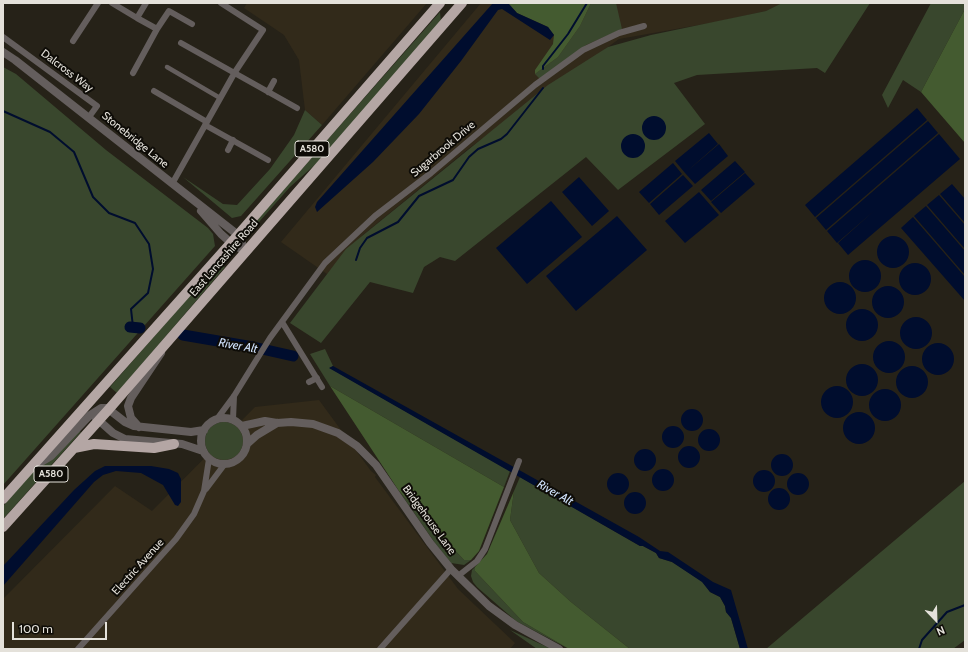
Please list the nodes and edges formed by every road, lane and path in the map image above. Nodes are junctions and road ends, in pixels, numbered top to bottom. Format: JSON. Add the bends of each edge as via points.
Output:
{"nodes":[{"id":1,"x":98,"y":3,"type":"edge"},
{"id":2,"x":112,"y":3,"type":"edge"},
{"id":3,"x":146,"y":3,"type":"edge"},
{"id":4,"x":221,"y":3,"type":"edge"},
{"id":5,"x":440,"y":3,"type":"edge"},
{"id":6,"x":462,"y":3,"type":"edge"},
{"id":7,"x":137,"y":18,"type":"junction"},
{"id":8,"x":192,"y":24,"type":"dead end"},
{"id":9,"x":644,"y":26,"type":"dead end"},
{"id":10,"x":157,"y":29,"type":"junction"},
{"id":11,"x":3,"y":37,"type":"edge"},
{"id":12,"x":73,"y":41,"type":"dead end"},
{"id":13,"x":14,"y":43,"type":"junction"},
{"id":14,"x":181,"y":43,"type":"dead end"},
{"id":15,"x":4,"y":53,"type":"edge"},
{"id":16,"x":167,"y":67,"type":"dead end"},
{"id":17,"x":235,"y":72,"type":"junction"},
{"id":18,"x":133,"y":73,"type":"dead end"},
{"id":19,"x":274,"y":81,"type":"dead end"},
{"id":20,"x":154,"y":91,"type":"dead end"},
{"id":21,"x":268,"y":92,"type":"junction"},
{"id":22,"x":220,"y":98,"type":"junction"},
{"id":23,"x":297,"y":108,"type":"dead end"},
{"id":24,"x":89,"y":117,"type":"junction"},
{"id":25,"x":206,"y":123,"type":"junction"},
{"id":26,"x":233,"y":140,"type":"junction"},
{"id":27,"x":228,"y":150,"type":"dead end"},
{"id":28,"x":268,"y":160,"type":"dead end"},
{"id":29,"x":172,"y":184,"type":"junction"},
{"id":30,"x":193,"y":201,"type":"junction"},
{"id":31,"x":238,"y":235,"type":"junction"},
{"id":32,"x":231,"y":243,"type":"junction"},
{"id":33,"x":246,"y":252,"type":"junction"},
{"id":34,"x":282,"y":322,"type":"junction"},
{"id":35,"x":166,"y":342,"type":"junction"},
{"id":36,"x":317,"y":378,"type":"junction"},
{"id":37,"x":310,"y":382,"type":"dead end"},
{"id":38,"x":322,"y":387,"type":"dead end"},
{"id":39,"x":95,"y":395,"type":"junction"},
{"id":40,"x":234,"y":396,"type":"junction"},
{"id":41,"x":109,"y":409,"type":"junction"},
{"id":42,"x":96,"y":416,"type":"junction"},
{"id":43,"x":217,"y":419,"type":"junction"},
{"id":44,"x":233,"y":419,"type":"junction"},
{"id":45,"x":277,"y":423,"type":"junction"},
{"id":46,"x":242,"y":426,"type":"junction"},
{"id":47,"x":141,"y":428,"type":"junction"},
{"id":48,"x":204,"y":430,"type":"junction"},
{"id":49,"x":174,"y":444,"type":"junction"},
{"id":50,"x":248,"y":444,"type":"junction"},
{"id":51,"x":74,"y":448,"type":"junction"},
{"id":52,"x":203,"y":451,"type":"junction"},
{"id":53,"x":210,"y":459,"type":"junction"},
{"id":54,"x":519,"y":460,"type":"dead end"},
{"id":55,"x":224,"y":465,"type":"junction"},
{"id":56,"x":30,"y":469,"type":"junction"},
{"id":57,"x":204,"y":491,"type":"junction"},
{"id":58,"x":3,"y":499,"type":"edge"},
{"id":59,"x":3,"y":527,"type":"edge"},
{"id":60,"x":451,"y":568,"type":"junction"},
{"id":61,"x":458,"y":576,"type":"junction"},
{"id":62,"x":78,"y":649,"type":"edge"},
{"id":63,"x":380,"y":649,"type":"edge"},
{"id":64,"x":559,"y":649,"type":"edge"}],
"edges":[{"from":1,"to":12,"type":"street"},
{"from":2,"to":7,"type":"street"},
{"from":3,"to":7,"type":"street"},
{"from":4,"to":17,"type":"street","via":[[263,30]]},
{"from":5,"to":31,"type":"highway","name":"East Lancashire Road","number":"A580"},
{"from":6,"to":33,"type":"highway","name":"East Lancashire Road","number":"A580"},
{"from":7,"to":10,"type":"street"},
{"from":8,"to":10,"type":"street","via":[[169,11]]},
{"from":9,"to":34,"type":"street","name":"Sugarbrook Drive","via":[[619,33],[583,50],[535,85],[431,173],[375,216],[325,263]]},
{"from":10,"to":18,"type":"street"},
{"from":11,"to":13,"type":"street","name":"Dalcross Way"},
{"from":13,"to":15,"type":"street"},
{"from":13,"to":24,"type":"street","name":"Dalcross Way","via":[[97,106]]},
{"from":14,"to":17,"type":"street"},
{"from":15,"to":24,"type":"street","name":"Stonebridge Lane"},
{"from":16,"to":22,"type":"street"},
{"from":17,"to":21,"type":"street"},
{"from":17,"to":22,"type":"street"},
{"from":19,"to":21,"type":"street"},
{"from":20,"to":25,"type":"street"},
{"from":21,"to":23,"type":"street"},
{"from":22,"to":25,"type":"street"},
{"from":24,"to":29,"type":"street","name":"Stonebridge Lane"},
{"from":25,"to":26,"type":"street"},
{"from":25,"to":29,"type":"street"},
{"from":26,"to":27,"type":"street"},
{"from":26,"to":28,"type":"street"},
{"from":29,"to":30,"type":"street","name":"Stonebridge Lane"},
{"from":30,"to":31,"type":"street","name":"Stonebridge Lane"},
{"from":30,"to":32,"type":"street"},
{"from":31,"to":32,"type":"highway","name":"East Lancashire Road","number":"A580"},
{"from":31,"to":33,"type":"street","name":"Stonebridge Lane"},
{"from":32,"to":33,"type":"street"},
{"from":32,"to":39,"type":"highway","name":"East Lancashire Road","number":"A580"},
{"from":33,"to":35,"type":"highway","name":"East Lancashire Road","number":"A580"},
{"from":34,"to":36,"type":"street"},
{"from":34,"to":40,"type":"street","name":"Sugarbrook Drive"},
{"from":35,"to":41,"type":"highway","name":"East Lancashire Road","number":"A580"},
{"from":35,"to":47,"type":"street","via":[[128,406],[131,418]]},
{"from":36,"to":37,"type":"street"},
{"from":36,"to":38,"type":"street"},
{"from":39,"to":42,"type":"street"},
{"from":39,"to":56,"type":"highway","name":"East Lancashire Road","number":"A580"},
{"from":40,"to":43,"type":"street"},
{"from":40,"to":44,"type":"street"},
{"from":41,"to":42,"type":"highway","name":"East Lancashire Road","number":"A580"},
{"from":41,"to":47,"type":"street","via":[[129,425]]},
{"from":42,"to":49,"type":"street","via":[[113,433],[125,439]]},
{"from":42,"to":51,"type":"highway","name":"East Lancashire Road","number":"A580"},
{"from":42,"to":56,"type":"street","via":[[51,456]]},
{"from":43,"to":44,"type":"street"},
{"from":43,"to":48,"type":"street"},
{"from":44,"to":46,"type":"street"},
{"from":45,"to":46,"type":"street","name":"Bridgehouse Lane","via":[[265,421]]},
{"from":45,"to":50,"type":"street","name":"Bridgehouse Lane","via":[[257,435]]},
{"from":45,"to":60,"type":"street","name":"Bridgehouse Lane","via":[[313,424],[338,433],[357,446],[376,465],[430,543]]},
{"from":46,"to":50,"type":"street","via":[[247,434]]},
{"from":47,"to":48,"type":"street","via":[[191,432]]},
{"from":48,"to":52,"type":"street","via":[[201,437]]},
{"from":49,"to":51,"type":"highway","via":[[154,448],[94,444]]},
{"from":49,"to":52,"type":"street","via":[[189,445]]},
{"from":50,"to":55,"type":"street","via":[[240,458]]},
{"from":51,"to":59,"type":"highway","name":"East Lancashire Road","number":"A580"},
{"from":52,"to":53,"type":"street"},
{"from":53,"to":55,"type":"street"},
{"from":53,"to":57,"type":"street","name":"Electric Avenue"},
{"from":54,"to":61,"type":"street","via":[[485,549],[477,561]]},
{"from":55,"to":57,"type":"street","name":"Electric Avenue"},
{"from":56,"to":58,"type":"highway","name":"East Lancashire Road","number":"A580"},
{"from":57,"to":62,"type":"street","name":"Electric Avenue","via":[[194,514],[176,539]]},
{"from":60,"to":61,"type":"street","name":"Bridgehouse Lane"},
{"from":60,"to":63,"type":"street"},
{"from":61,"to":64,"type":"street","name":"Bridgehouse Lane","via":[[489,606],[515,625]]}]}
